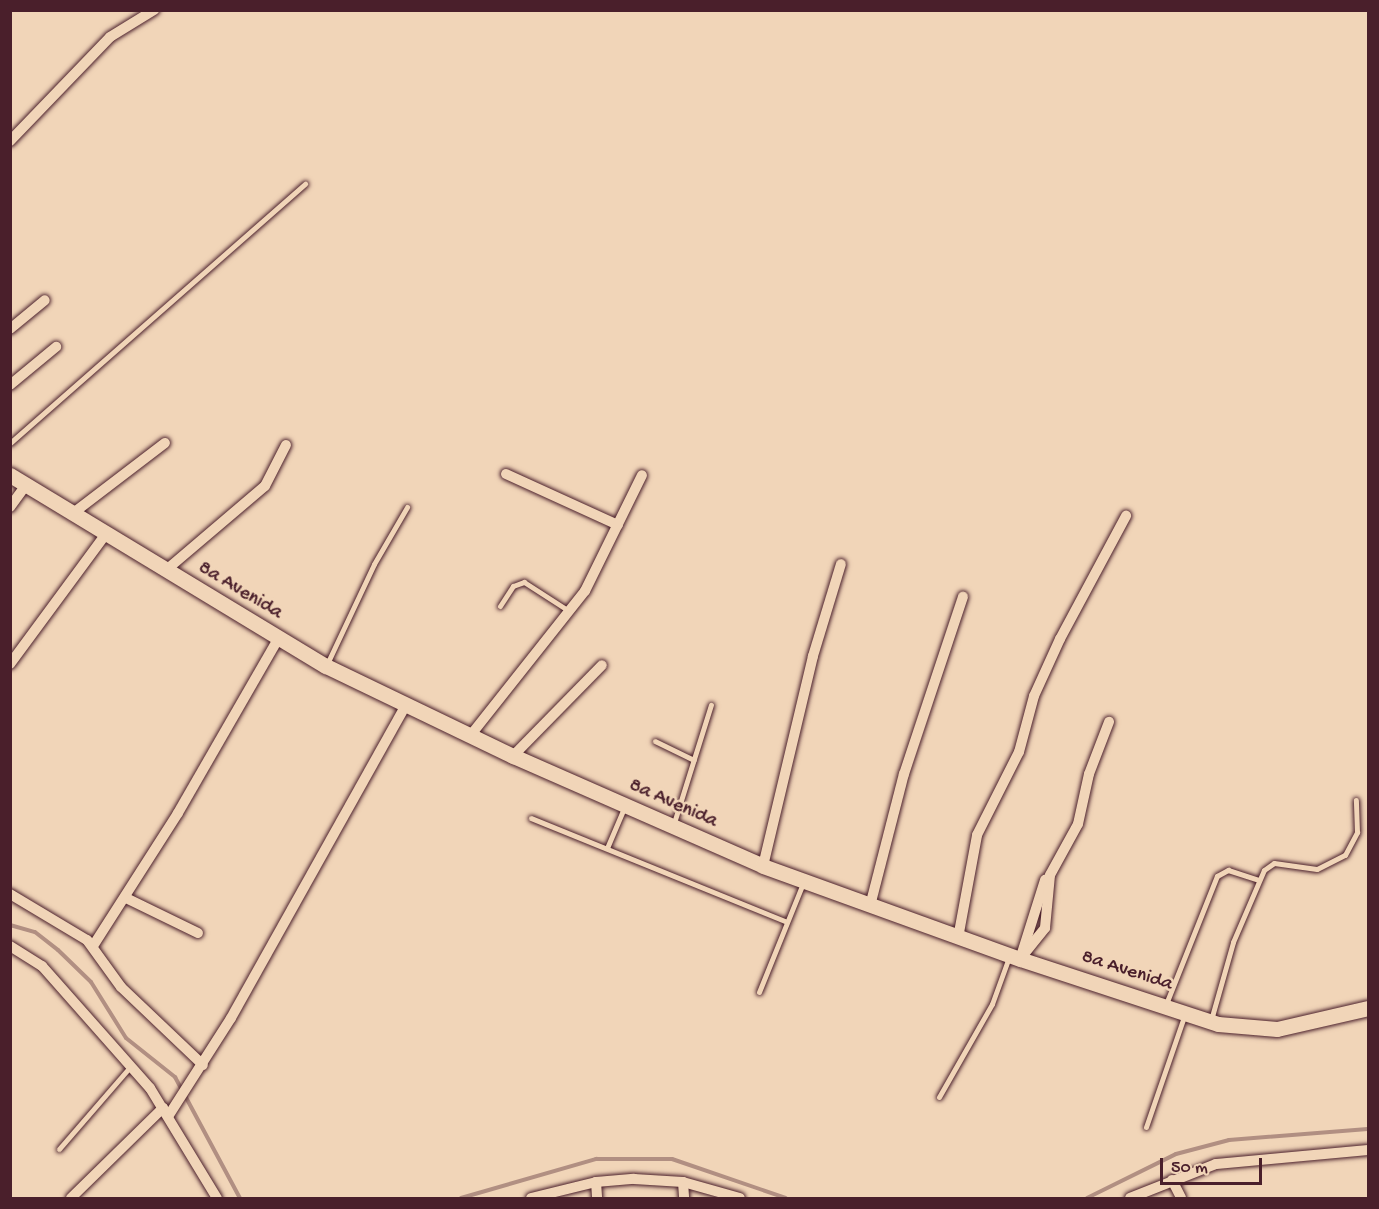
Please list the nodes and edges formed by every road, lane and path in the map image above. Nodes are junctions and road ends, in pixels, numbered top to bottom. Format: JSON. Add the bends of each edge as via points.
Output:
{"nodes":[{"id":1,"x":154,"y":10,"type":"edge"},
{"id":2,"x":10,"y":141,"type":"edge"},
{"id":3,"x":305,"y":184,"type":"dead end"},
{"id":4,"x":45,"y":300,"type":"dead end"},
{"id":5,"x":10,"y":329,"type":"edge"},
{"id":6,"x":56,"y":347,"type":"dead end"},
{"id":7,"x":10,"y":386,"type":"edge"},
{"id":8,"x":10,"y":443,"type":"edge"},
{"id":9,"x":165,"y":443,"type":"dead end"},
{"id":10,"x":286,"y":445,"type":"dead end"},
{"id":11,"x":506,"y":474,"type":"dead end"},
{"id":12,"x":10,"y":475,"type":"edge"},
{"id":13,"x":642,"y":475,"type":"dead end"},
{"id":14,"x":25,"y":486,"type":"junction"},
{"id":15,"x":10,"y":507,"type":"edge"},
{"id":16,"x":407,"y":507,"type":"dead end"},
{"id":17,"x":72,"y":514,"type":"junction"},
{"id":18,"x":1126,"y":516,"type":"dead end"},
{"id":19,"x":618,"y":525,"type":"junction"},
{"id":20,"x":105,"y":535,"type":"junction"},
{"id":21,"x":842,"y":564,"type":"dead end"},
{"id":22,"x":165,"y":571,"type":"junction"},
{"id":23,"x":963,"y":597,"type":"dead end"},
{"id":24,"x":500,"y":606,"type":"dead end"},
{"id":25,"x":569,"y":611,"type":"junction"},
{"id":26,"x":278,"y":639,"type":"junction"},
{"id":27,"x":10,"y":664,"type":"edge"},
{"id":28,"x":602,"y":665,"type":"dead end"},
{"id":29,"x":326,"y":666,"type":"junction"},
{"id":30,"x":711,"y":705,"type":"dead end"},
{"id":31,"x":405,"y":706,"type":"junction"},
{"id":32,"x":1109,"y":722,"type":"dead end"},
{"id":33,"x":470,"y":736,"type":"junction"},
{"id":34,"x":655,"y":741,"type":"dead end"},
{"id":35,"x":513,"y":756,"type":"junction"},
{"id":36,"x":694,"y":760,"type":"junction"},
{"id":37,"x":1356,"y":800,"type":"dead end"},
{"id":38,"x":625,"y":806,"type":"junction"},
{"id":39,"x":531,"y":818,"type":"dead end"},
{"id":40,"x":672,"y":827,"type":"junction"},
{"id":41,"x":607,"y":848,"type":"junction"},
{"id":42,"x":763,"y":866,"type":"junction"},
{"id":43,"x":1258,"y":880,"type":"junction"},
{"id":44,"x":804,"y":882,"type":"junction"},
{"id":45,"x":10,"y":894,"type":"edge"},
{"id":46,"x":126,"y":898,"type":"junction"},
{"id":47,"x":870,"y":906,"type":"junction"},
{"id":48,"x":787,"y":922,"type":"junction"},
{"id":49,"x":198,"y":933,"type":"dead end"},
{"id":50,"x":958,"y":938,"type":"junction"},
{"id":51,"x":10,"y":946,"type":"edge"},
{"id":52,"x":93,"y":946,"type":"junction"},
{"id":53,"x":1015,"y":958,"type":"junction"},
{"id":54,"x":759,"y":992,"type":"dead end"},
{"id":55,"x":1166,"y":1006,"type":"junction"},
{"id":56,"x":1368,"y":1008,"type":"edge"},
{"id":57,"x":1185,"y":1012,"type":"junction"},
{"id":58,"x":1211,"y":1022,"type":"junction"},
{"id":59,"x":131,"y":1066,"type":"junction"},
{"id":60,"x":200,"y":1069,"type":"junction"},
{"id":61,"x":939,"y":1097,"type":"dead end"},
{"id":62,"x":166,"y":1111,"type":"junction"},
{"id":63,"x":1146,"y":1127,"type":"dead end"},
{"id":64,"x":59,"y":1149,"type":"dead end"},
{"id":65,"x":1368,"y":1150,"type":"edge"},
{"id":66,"x":1172,"y":1180,"type":"junction"},
{"id":67,"x":596,"y":1182,"type":"junction"},
{"id":68,"x":682,"y":1182,"type":"junction"},
{"id":69,"x":71,"y":1198,"type":"edge"},
{"id":70,"x":217,"y":1198,"type":"edge"},
{"id":71,"x":534,"y":1198,"type":"edge"},
{"id":72,"x":597,"y":1198,"type":"edge"},
{"id":73,"x":684,"y":1198,"type":"edge"},
{"id":74,"x":740,"y":1198,"type":"edge"},
{"id":75,"x":1131,"y":1198,"type":"edge"},
{"id":76,"x":1181,"y":1198,"type":"edge"}],
"edges":[{"from":1,"to":2,"type":"street","via":[[110,37]]},
{"from":3,"to":8,"type":"lane"},
{"from":4,"to":5,"type":"street"},
{"from":6,"to":7,"type":"street"},
{"from":9,"to":17,"type":"street"},
{"from":10,"to":22,"type":"street","via":[[265,486]]},
{"from":11,"to":19,"type":"street"},
{"from":12,"to":14,"type":"street","name":"8a Avenida"},
{"from":13,"to":19,"type":"street"},
{"from":14,"to":15,"type":"street"},
{"from":14,"to":17,"type":"street","name":"8a Avenida"},
{"from":16,"to":29,"type":"lane"},
{"from":17,"to":20,"type":"street","name":"8a Avenida"},
{"from":18,"to":50,"type":"street","via":[[1060,639],[1034,696],[1019,752],[978,835]]},
{"from":19,"to":25,"type":"street","via":[[585,591]]},
{"from":20,"to":22,"type":"street","name":"8a Avenida"},
{"from":20,"to":27,"type":"street"},
{"from":21,"to":42,"type":"street","via":[[811,664]]},
{"from":22,"to":26,"type":"street","name":"8a Avenida"},
{"from":23,"to":47,"type":"street","via":[[904,774]]},
{"from":24,"to":25,"type":"lane","via":[[513,586],[524,582]]},
{"from":25,"to":33,"type":"street"},
{"from":26,"to":29,"type":"street","name":"8a Avenida"},
{"from":26,"to":46,"type":"street"},
{"from":28,"to":35,"type":"street"},
{"from":29,"to":31,"type":"street","name":"8a Avenida"},
{"from":30,"to":36,"type":"lane"},
{"from":31,"to":33,"type":"street","name":"8a Avenida"},
{"from":31,"to":60,"type":"street"},
{"from":32,"to":53,"type":"street","via":[[1089,774],[1078,824],[1053,853]]},
{"from":33,"to":35,"type":"street","name":"8a Avenida"},
{"from":34,"to":36,"type":"lane"},
{"from":35,"to":38,"type":"street","name":"8a Avenida"},
{"from":36,"to":40,"type":"lane"},
{"from":37,"to":43,"type":"lane","via":[[1357,832],[1345,855],[1317,868],[1274,863]]},
{"from":38,"to":40,"type":"street","name":"8a Avenida"},
{"from":38,"to":41,"type":"lane"},
{"from":39,"to":41,"type":"lane"},
{"from":40,"to":42,"type":"street","name":"8a Avenida"},
{"from":41,"to":48,"type":"lane"},
{"from":42,"to":44,"type":"street","name":"8a Avenida"},
{"from":43,"to":55,"type":"lane","via":[[1228,870],[1217,876]]},
{"from":43,"to":58,"type":"lane","via":[[1233,942]]},
{"from":44,"to":47,"type":"street","name":"8a Avenida"},
{"from":44,"to":48,"type":"lane"},
{"from":45,"to":52,"type":"street"},
{"from":46,"to":49,"type":"street"},
{"from":46,"to":52,"type":"street"},
{"from":47,"to":50,"type":"street","name":"8a Avenida"},
{"from":48,"to":54,"type":"lane"},
{"from":50,"to":53,"type":"street","name":"8a Avenida"},
{"from":51,"to":59,"type":"street","via":[[42,966]]},
{"from":52,"to":60,"type":"street","via":[[121,987]]},
{"from":53,"to":55,"type":"street","name":"8a Avenida"},
{"from":53,"to":61,"type":"lane"},
{"from":55,"to":57,"type":"street","name":"8a Avenida"},
{"from":56,"to":58,"type":"street","name":"8a Avenida","via":[[1277,1029],[1251,1030]]},
{"from":57,"to":58,"type":"street","name":"8a Avenida"},
{"from":57,"to":63,"type":"lane"},
{"from":59,"to":62,"type":"street"},
{"from":59,"to":64,"type":"lane"},
{"from":60,"to":62,"type":"street"},
{"from":62,"to":69,"type":"street"},
{"from":62,"to":70,"type":"street"},
{"from":65,"to":66,"type":"street","via":[[1216,1164]]},
{"from":66,"to":75,"type":"street"},
{"from":66,"to":76,"type":"street"},
{"from":67,"to":68,"type":"street"},
{"from":67,"to":71,"type":"street"},
{"from":67,"to":72,"type":"street"},
{"from":68,"to":73,"type":"street"},
{"from":68,"to":74,"type":"street"}]}
